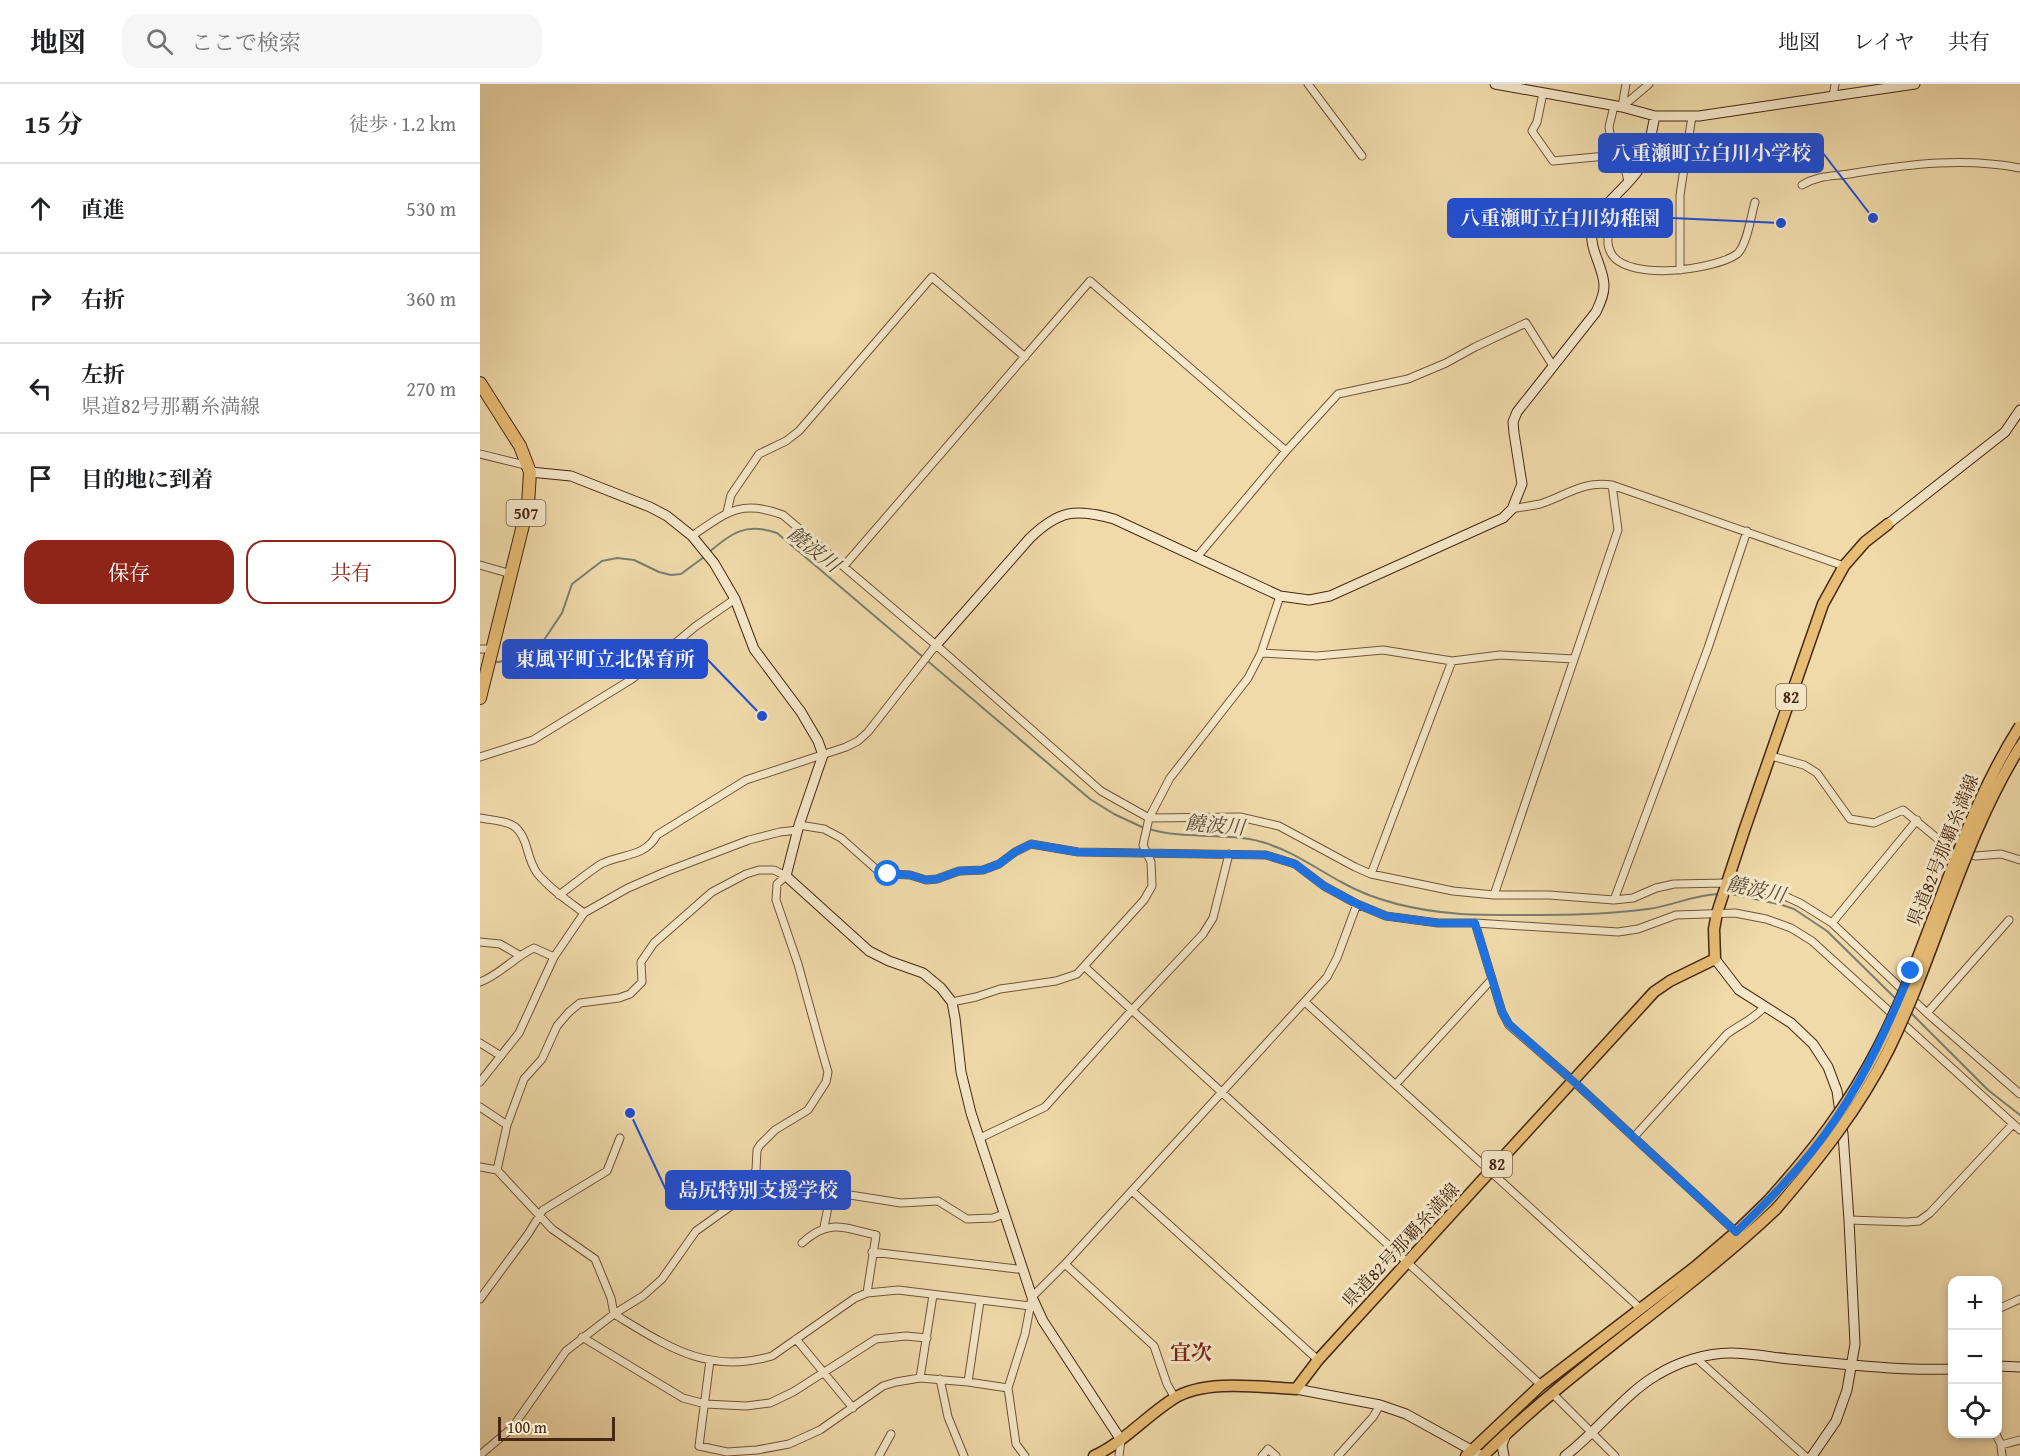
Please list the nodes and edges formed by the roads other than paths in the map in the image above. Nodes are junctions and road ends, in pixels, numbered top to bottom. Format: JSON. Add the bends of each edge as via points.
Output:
{"nodes":[{"id":1,"x":1308,"y":84,"type":"edge"},
{"id":2,"x":1495,"y":84,"type":"edge"},
{"id":3,"x":1626,"y":84,"type":"edge"},
{"id":4,"x":1648,"y":84,"type":"edge"},
{"id":5,"x":1835,"y":84,"type":"edge"},
{"id":6,"x":1915,"y":84,"type":"edge"},
{"id":7,"x":1543,"y":93,"type":"junction"},
{"id":8,"x":1833,"y":96,"type":"junction"},
{"id":9,"x":1618,"y":107,"type":"junction"},
{"id":10,"x":1655,"y":116,"type":"junction"},
{"id":11,"x":1692,"y":116,"type":"junction"},
{"id":12,"x":1617,"y":155,"type":"junction"},
{"id":13,"x":1362,"y":156,"type":"dead end"},
{"id":14,"x":2020,"y":168,"type":"edge"},
{"id":15,"x":1628,"y":182,"type":"junction"},
{"id":16,"x":1802,"y":185,"type":"dead end"},
{"id":17,"x":1616,"y":196,"type":"junction"},
{"id":18,"x":1755,"y":202,"type":"dead end"},
{"id":19,"x":1680,"y":270,"type":"junction"},
{"id":20,"x":1025,"y":357,"type":"junction"},
{"id":21,"x":1553,"y":366,"type":"junction"},
{"id":22,"x":480,"y":383,"type":"edge"},
{"id":23,"x":2020,"y":410,"type":"edge"},
{"id":24,"x":1286,"y":451,"type":"junction"},
{"id":25,"x":480,"y":454,"type":"edge"},
{"id":26,"x":529,"y":469,"type":"junction"},
{"id":27,"x":1612,"y":485,"type":"junction"},
{"id":28,"x":1512,"y":509,"type":"junction"},
{"id":29,"x":727,"y":512,"type":"junction"},
{"id":30,"x":1888,"y":524,"type":"joint"},
{"id":31,"x":1747,"y":531,"type":"junction"},
{"id":32,"x":692,"y":536,"type":"junction"},
{"id":33,"x":1197,"y":558,"type":"junction"},
{"id":34,"x":480,"y":566,"type":"edge"},
{"id":35,"x":844,"y":566,"type":"junction"},
{"id":36,"x":1844,"y":566,"type":"junction"},
{"id":37,"x":511,"y":574,"type":"junction"},
{"id":38,"x":1280,"y":596,"type":"junction"},
{"id":39,"x":735,"y":599,"type":"junction"},
{"id":40,"x":934,"y":647,"type":"junction"},
{"id":41,"x":487,"y":651,"type":"edge"},
{"id":42,"x":1261,"y":653,"type":"junction"},
{"id":43,"x":1574,"y":659,"type":"junction"},
{"id":44,"x":1452,"y":661,"type":"junction"},
{"id":45,"x":480,"y":698,"type":"edge"},
{"id":46,"x":2020,"y":726,"type":"edge"},
{"id":47,"x":2020,"y":747,"type":"edge"},
{"id":48,"x":823,"y":755,"type":"junction"},
{"id":49,"x":1771,"y":756,"type":"junction"},
{"id":50,"x":480,"y":757,"type":"edge"},
{"id":51,"x":480,"y":818,"type":"edge"},
{"id":52,"x":1917,"y":820,"type":"junction"},
{"id":53,"x":1148,"y":821,"type":"junction"},
{"id":54,"x":798,"y":828,"type":"junction"},
{"id":55,"x":1146,"y":854,"type":"junction"},
{"id":56,"x":1229,"y":854,"type":"junction"},
{"id":57,"x":2020,"y":860,"type":"edge"},
{"id":58,"x":1371,"y":874,"type":"junction"},
{"id":59,"x":786,"y":876,"type":"junction"},
{"id":60,"x":1726,"y":886,"type":"junction"},
{"id":61,"x":559,"y":895,"type":"junction"},
{"id":62,"x":1494,"y":895,"type":"junction"},
{"id":63,"x":1614,"y":900,"type":"junction"},
{"id":64,"x":1357,"y":904,"type":"junction"},
{"id":65,"x":1719,"y":909,"type":"junction"},
{"id":66,"x":584,"y":913,"type":"junction"},
{"id":67,"x":2009,"y":920,"type":"dead end"},
{"id":68,"x":1475,"y":923,"type":"junction"},
{"id":69,"x":1832,"y":923,"type":"junction"},
{"id":70,"x":480,"y":942,"type":"edge"},
{"id":71,"x":519,"y":955,"type":"junction"},
{"id":72,"x":554,"y":957,"type":"junction"},
{"id":73,"x":1715,"y":959,"type":"junction"},
{"id":74,"x":1085,"y":967,"type":"junction"},
{"id":75,"x":1492,"y":979,"type":"junction"},
{"id":76,"x":480,"y":982,"type":"edge"},
{"id":77,"x":952,"y":1002,"type":"junction"},
{"id":78,"x":1305,"y":1002,"type":"junction"},
{"id":79,"x":1765,"y":1006,"type":"junction"},
{"id":80,"x":1132,"y":1010,"type":"junction"},
{"id":81,"x":1927,"y":1013,"type":"junction"},
{"id":82,"x":480,"y":1043,"type":"edge"},
{"id":83,"x":501,"y":1056,"type":"junction"},
{"id":84,"x":1572,"y":1080,"type":"junction"},
{"id":85,"x":480,"y":1083,"type":"edge"},
{"id":86,"x":1396,"y":1084,"type":"junction"},
{"id":87,"x":1222,"y":1092,"type":"junction"},
{"id":88,"x":2020,"y":1094,"type":"edge"},
{"id":89,"x":480,"y":1107,"type":"edge"},
{"id":90,"x":2013,"y":1124,"type":"junction"},
{"id":91,"x":507,"y":1125,"type":"junction"},
{"id":92,"x":2020,"y":1130,"type":"edge"},
{"id":93,"x":1634,"y":1137,"type":"junction"},
{"id":94,"x":620,"y":1138,"type":"dead end"},
{"id":95,"x":980,"y":1138,"type":"junction"},
{"id":96,"x":480,"y":1167,"type":"edge"},
{"id":97,"x":497,"y":1170,"type":"junction"},
{"id":98,"x":1491,"y":1172,"type":"junction"},
{"id":99,"x":1132,"y":1191,"type":"junction"},
{"id":100,"x":1772,"y":1205,"type":"junction"},
{"id":101,"x":1004,"y":1214,"type":"junction"},
{"id":102,"x":539,"y":1215,"type":"junction"},
{"id":103,"x":1850,"y":1220,"type":"junction"},
{"id":104,"x":824,"y":1227,"type":"junction"},
{"id":105,"x":1736,"y":1232,"type":"junction"},
{"id":106,"x":802,"y":1243,"type":"dead end"},
{"id":107,"x":872,"y":1252,"type":"junction"},
{"id":108,"x":1407,"y":1263,"type":"junction"},
{"id":109,"x":1065,"y":1264,"type":"junction"},
{"id":110,"x":1022,"y":1268,"type":"junction"},
{"id":111,"x":867,"y":1293,"type":"junction"},
{"id":112,"x":933,"y":1295,"type":"junction"},
{"id":113,"x":480,"y":1299,"type":"edge"},
{"id":114,"x":2020,"y":1299,"type":"edge"},
{"id":115,"x":980,"y":1301,"type":"junction"},
{"id":116,"x":1031,"y":1301,"type":"junction"},
{"id":117,"x":2002,"y":1307,"type":"edge"},
{"id":118,"x":1641,"y":1308,"type":"junction"},
{"id":119,"x":614,"y":1314,"type":"junction"},
{"id":120,"x":582,"y":1337,"type":"junction"},
{"id":121,"x":927,"y":1338,"type":"junction"},
{"id":122,"x":796,"y":1339,"type":"junction"},
{"id":123,"x":1696,"y":1358,"type":"junction"},
{"id":124,"x":710,"y":1360,"type":"junction"},
{"id":125,"x":1318,"y":1360,"type":"junction"},
{"id":126,"x":1853,"y":1365,"type":"junction"},
{"id":127,"x":2002,"y":1366,"type":"edge"},
{"id":128,"x":2020,"y":1367,"type":"edge"},
{"id":129,"x":1948,"y":1369,"type":"edge"},
{"id":130,"x":822,"y":1372,"type":"junction"},
{"id":131,"x":920,"y":1378,"type":"junction"},
{"id":132,"x":940,"y":1380,"type":"junction"},
{"id":133,"x":968,"y":1382,"type":"junction"},
{"id":134,"x":1541,"y":1385,"type":"junction"},
{"id":135,"x":1008,"y":1388,"type":"junction"},
{"id":136,"x":1296,"y":1389,"type":"junction"},
{"id":137,"x":1552,"y":1394,"type":"junction"},
{"id":138,"x":1174,"y":1398,"type":"junction"},
{"id":139,"x":705,"y":1404,"type":"junction"},
{"id":140,"x":1380,"y":1405,"type":"junction"},
{"id":141,"x":853,"y":1408,"type":"junction"},
{"id":142,"x":1593,"y":1433,"type":"junction"},
{"id":143,"x":891,"y":1434,"type":"dead end"},
{"id":144,"x":1506,"y":1434,"type":"junction"},
{"id":145,"x":1998,"y":1438,"type":"edge"},
{"id":146,"x":1122,"y":1440,"type":"junction"},
{"id":147,"x":2020,"y":1440,"type":"edge"},
{"id":148,"x":2001,"y":1445,"type":"junction"},
{"id":149,"x":699,"y":1446,"type":"junction"},
{"id":150,"x":1469,"y":1453,"type":"edge"},
{"id":151,"x":480,"y":1455,"type":"edge"},
{"id":152,"x":699,"y":1456,"type":"edge"},
{"id":153,"x":879,"y":1456,"type":"edge"},
{"id":154,"x":964,"y":1456,"type":"edge"},
{"id":155,"x":1025,"y":1456,"type":"edge"},
{"id":156,"x":1094,"y":1456,"type":"edge"},
{"id":157,"x":1119,"y":1456,"type":"edge"},
{"id":158,"x":1262,"y":1456,"type":"edge"},
{"id":159,"x":1276,"y":1456,"type":"edge"},
{"id":160,"x":1338,"y":1456,"type":"edge"},
{"id":161,"x":1483,"y":1456,"type":"edge"},
{"id":162,"x":1504,"y":1456,"type":"edge"},
{"id":163,"x":1565,"y":1456,"type":"edge"},
{"id":164,"x":1616,"y":1456,"type":"edge"},
{"id":165,"x":1805,"y":1456,"type":"edge"},
{"id":166,"x":1812,"y":1456,"type":"edge"},
{"id":167,"x":2002,"y":1456,"type":"edge"}],
"edges":[{"from":1,"to":13,"type":"street"},
{"from":2,"to":7,"type":"street"},
{"from":3,"to":9,"type":"street"},
{"from":4,"to":9,"type":"street"},
{"from":5,"to":8,"type":"street"},
{"from":6,"to":8,"type":"street"},
{"from":7,"to":9,"type":"street"},
{"from":7,"to":12,"type":"street","via":[[1532,131],[1553,161]]},
{"from":8,"to":11,"type":"street"},
{"from":9,"to":10,"type":"street"},
{"from":9,"to":12,"type":"street","via":[[1609,127]]},
{"from":10,"to":11,"type":"street"},
{"from":10,"to":15,"type":"street","via":[[1646,153]]},
{"from":11,"to":19,"type":"street","via":[[1680,195]]},
{"from":12,"to":15,"type":"street","via":[[1623,160]]},
{"from":14,"to":16,"type":"street","via":[[1960,161],[1814,178]]},
{"from":15,"to":17,"type":"street"},
{"from":17,"to":19,"type":"street","via":[[1618,204],[1608,242],[1611,254],[1618,262],[1637,269]]},
{"from":17,"to":21,"type":"street","via":[[1594,225],[1591,240],[1604,284],[1602,299]]},
{"from":18,"to":19,"type":"street","via":[[1738,253],[1709,266]]},
{"from":20,"to":24,"type":"street","via":[[1090,281]]},
{"from":20,"to":29,"type":"street","via":[[932,277],[799,431],[759,454],[731,495]]},
{"from":20,"to":35,"type":"street"},
{"from":21,"to":24,"type":"street","via":[[1526,323],[1408,379],[1338,394]]},
{"from":21,"to":28,"type":"street","via":[[1513,422],[1522,484]]},
{"from":22,"to":26,"type":"highway","number":"507","via":[[520,446]]},
{"from":23,"to":30,"type":"street","via":[[2005,432]]},
{"from":24,"to":33,"type":"street"},
{"from":25,"to":26,"type":"street"},
{"from":26,"to":32,"type":"street","via":[[571,476],[604,488],[667,516]]},
{"from":26,"to":37,"type":"highway","number":"507","via":[[528,505]]},
{"from":27,"to":28,"type":"street","via":[[1584,485],[1541,504]]},
{"from":27,"to":31,"type":"street"},
{"from":27,"to":43,"type":"street","via":[[1618,530]]},
{"from":28,"to":38,"type":"street","via":[[1497,522],[1330,596],[1309,600]]},
{"from":29,"to":32,"type":"street"},
{"from":29,"to":35,"type":"street","via":[[763,507],[783,515]]},
{"from":30,"to":36,"type":"main road","number":"82"},
{"from":31,"to":36,"type":"street"},
{"from":31,"to":63,"type":"street"},
{"from":32,"to":39,"type":"street","via":[[713,561]]},
{"from":33,"to":38,"type":"street"},
{"from":33,"to":40,"type":"street","via":[[1114,519],[1092,513],[1058,516],[1030,538]]},
{"from":34,"to":37,"type":"street"},
{"from":35,"to":40,"type":"street"},
{"from":36,"to":49,"type":"main road","number":"82","via":[[1823,604]]},
{"from":37,"to":41,"type":"highway","number":"507"},
{"from":38,"to":42,"type":"street"},
{"from":39,"to":48,"type":"street","via":[[754,649],[801,712]]},
{"from":39,"to":50,"type":"street","via":[[632,679],[532,740]]},
{"from":40,"to":48,"type":"street","via":[[868,732],[858,741]]},
{"from":40,"to":53,"type":"street","via":[[1101,791]]},
{"from":41,"to":45,"type":"highway","number":"507"},
{"from":42,"to":44,"type":"street","via":[[1317,656],[1383,650]]},
{"from":42,"to":53,"type":"street","via":[[1248,678],[1170,778]]},
{"from":43,"to":44,"type":"street","via":[[1500,655]]},
{"from":43,"to":62,"type":"street"},
{"from":44,"to":58,"type":"street"},
{"from":46,"to":100,"type":"main road","name":"県道82号那覇糸満線","bridge":true,"via":[[1979,799],[1879,1046],[1829,1128]]},
{"from":47,"to":100,"type":"main road","name":"県道82号那覇糸満線","bridge":true,"via":[[1986,812],[1883,1059],[1842,1129]]},
{"from":48,"to":54,"type":"street"},
{"from":48,"to":61,"type":"street","via":[[746,780],[657,835],[646,849],[601,864]]},
{"from":49,"to":52,"type":"street","via":[[1817,773],[1850,819],[1874,823],[1903,810]]},
{"from":49,"to":60,"type":"main road","number":"82"},
{"from":51,"to":61,"type":"street","via":[[512,824],[519,830],[536,873]]},
{"from":52,"to":57,"type":"street","via":[[1950,849],[1975,856],[2001,854]]},
{"from":52,"to":69,"type":"street"},
{"from":53,"to":55,"type":"street","via":[[1143,845]]},
{"from":53,"to":58,"type":"street","via":[[1240,818],[1279,826]]},
{"from":54,"to":55,"type":"street","via":[[824,829],[842,838],[876,869],[926,880],[959,871],[983,870],[1031,844],[1078,852]]},
{"from":54,"to":59,"type":"street"},
{"from":54,"to":66,"type":"street","via":[[749,840],[665,872]]},
{"from":55,"to":56,"type":"street"},
{"from":55,"to":74,"type":"street","via":[[1151,862],[1152,886]]},
{"from":56,"to":64,"type":"street","via":[[1266,855],[1295,864]]},
{"from":56,"to":80,"type":"street","via":[[1208,927]]},
{"from":58,"to":62,"type":"street"},
{"from":59,"to":77,"type":"street","via":[[869,951],[923,973]]},
{"from":59,"to":91,"type":"street","via":[[774,870],[759,870],[712,892],[654,943],[640,962],[642,982],[630,994],[580,1003],[569,1012],[557,1026],[542,1059],[524,1079]]},
{"from":59,"to":119,"type":"street","via":[[777,884],[776,900],[828,1071],[826,1082],[808,1110],[775,1130],[760,1145],[756,1170],[738,1201],[696,1231],[662,1279]]},
{"from":60,"to":63,"type":"street","via":[[1674,884]]},
{"from":60,"to":65,"type":"main road","number":"82"},
{"from":60,"to":69,"type":"street","via":[[1778,893]]},
{"from":61,"to":66,"type":"street"},
{"from":62,"to":63,"type":"street"},
{"from":64,"to":68,"type":"street","via":[[1386,916]]},
{"from":64,"to":78,"type":"street","via":[[1327,977]]},
{"from":65,"to":68,"type":"street","via":[[1676,915],[1618,932]]},
{"from":65,"to":73,"type":"main road","number":"82","via":[[1714,929]]},
{"from":65,"to":90,"type":"street","via":[[1766,919],[1812,941]]},
{"from":66,"to":72,"type":"street"},
{"from":67,"to":81,"type":"street"},
{"from":68,"to":75,"type":"street"},
{"from":69,"to":81,"type":"street"},
{"from":70,"to":71,"type":"street","via":[[500,944]]},
{"from":71,"to":72,"type":"street","via":[[534,948]]},
{"from":71,"to":76,"type":"street"},
{"from":72,"to":83,"type":"street","via":[[519,1033]]},
{"from":73,"to":79,"type":"street","via":[[1739,990]]},
{"from":73,"to":84,"type":"main road","name":"県道82号那覇糸満線","number":"82","via":[[1654,992]]},
{"from":74,"to":77,"type":"street","via":[[1068,979],[1000,988]]},
{"from":74,"to":80,"type":"street"},
{"from":75,"to":84,"type":"street","via":[[1509,1024]]},
{"from":75,"to":86,"type":"street"},
{"from":77,"to":95,"type":"street","via":[[961,1072]]},
{"from":78,"to":86,"type":"street"},
{"from":78,"to":87,"type":"street"},
{"from":79,"to":93,"type":"street","via":[[1757,1017],[1727,1034]]},
{"from":79,"to":103,"type":"street","via":[[1803,1032],[1828,1067],[1837,1091]]},
{"from":80,"to":87,"type":"street"},
{"from":80,"to":95,"type":"street","via":[[1045,1107]]},
{"from":81,"to":88,"type":"street"},
{"from":82,"to":83,"type":"street"},
{"from":83,"to":85,"type":"street"},
{"from":84,"to":93,"type":"street"},
{"from":84,"to":98,"type":"main road","name":"県道82号那覇糸満線","number":"82"},
{"from":86,"to":98,"type":"street"},
{"from":87,"to":99,"type":"street"},
{"from":87,"to":108,"type":"street"},
{"from":89,"to":91,"type":"street"},
{"from":90,"to":92,"type":"street"},
{"from":90,"to":103,"type":"street","via":[[1919,1221]]},
{"from":91,"to":97,"type":"street"},
{"from":93,"to":105,"type":"street"},
{"from":94,"to":102,"type":"street","via":[[607,1171]]},
{"from":95,"to":101,"type":"street"},
{"from":96,"to":97,"type":"street"},
{"from":97,"to":102,"type":"street"},
{"from":98,"to":108,"type":"main road","name":"県道82号那覇糸満線","number":"82"},
{"from":98,"to":118,"type":"street"},
{"from":99,"to":109,"type":"street"},
{"from":99,"to":125,"type":"street"},
{"from":100,"to":105,"type":"main road","name":"県道82号那覇糸満線"},
{"from":100,"to":137,"type":"main road","name":"県道82号那覇糸満線","via":[[1699,1277]]},
{"from":101,"to":104,"type":"street","via":[[967,1219],[938,1201],[901,1203],[850,1195],[830,1202]]},
{"from":101,"to":110,"type":"street"},
{"from":102,"to":113,"type":"street"},
{"from":102,"to":119,"type":"street","via":[[595,1259]]},
{"from":103,"to":126,"type":"street","via":[[1855,1314]]},
{"from":104,"to":106,"type":"street"},
{"from":104,"to":107,"type":"street","via":[[876,1235]]},
{"from":105,"to":118,"type":"main road","name":"県道82号那覇糸満線"},
{"from":107,"to":110,"type":"street"},
{"from":107,"to":111,"type":"street"},
{"from":108,"to":125,"type":"main road","name":"県道82号那覇糸満線","number":"82"},
{"from":108,"to":134,"type":"street"},
{"from":109,"to":116,"type":"street"},
{"from":109,"to":138,"type":"street","via":[[1154,1346]]},
{"from":110,"to":116,"type":"street"},
{"from":111,"to":112,"type":"street","via":[[898,1290]]},
{"from":111,"to":122,"type":"street"},
{"from":112,"to":115,"type":"street"},
{"from":112,"to":121,"type":"street"},
{"from":114,"to":117,"type":"street"},
{"from":115,"to":116,"type":"street"},
{"from":115,"to":133,"type":"street"},
{"from":116,"to":135,"type":"street"},
{"from":116,"to":146,"type":"street"},
{"from":118,"to":134,"type":"main road","name":"県道82号那覇糸満線"},
{"from":119,"to":120,"type":"street"},
{"from":119,"to":124,"type":"street","via":[[671,1348]]},
{"from":120,"to":139,"type":"street","via":[[672,1393]]},
{"from":120,"to":151,"type":"street","via":[[566,1351],[512,1428]]},
{"from":121,"to":130,"type":"street","via":[[876,1339]]},
{"from":121,"to":131,"type":"street"},
{"from":122,"to":124,"type":"street","via":[[772,1356],[758,1360]]},
{"from":122,"to":130,"type":"street"},
{"from":123,"to":126,"type":"street","via":[[1729,1353]]},
{"from":123,"to":142,"type":"street","via":[[1654,1376]]},
{"from":123,"to":165,"type":"street"},
{"from":124,"to":139,"type":"street"},
{"from":125,"to":136,"type":"main road","name":"県道82号那覇糸満線","number":"82"},
{"from":126,"to":129,"type":"street","via":[[1911,1371]]},
{"from":126,"to":166,"type":"street","via":[[1836,1421]]},
{"from":127,"to":128,"type":"street"},
{"from":130,"to":139,"type":"street","via":[[770,1403]]},
{"from":130,"to":141,"type":"street"},
{"from":131,"to":132,"type":"street"},
{"from":131,"to":141,"type":"street","via":[[883,1386]]},
{"from":132,"to":133,"type":"street"},
{"from":132,"to":154,"type":"street","via":[[948,1417]]},
{"from":133,"to":135,"type":"street"},
{"from":134,"to":150,"type":"main road","name":"県道82号那覇糸満線"},
{"from":135,"to":155,"type":"street","via":[[1016,1444]]},
{"from":136,"to":138,"type":"main road","via":[[1210,1386]]},
{"from":136,"to":140,"type":"street"},
{"from":137,"to":142,"type":"street"},
{"from":137,"to":144,"type":"main road","name":"県道82号那覇糸満線"},
{"from":138,"to":146,"type":"main road"},
{"from":139,"to":149,"type":"street"},
{"from":140,"to":150,"type":"street","via":[[1406,1414]]},
{"from":140,"to":160,"type":"street"},
{"from":141,"to":149,"type":"street","via":[[789,1444],[727,1452]]},
{"from":142,"to":163,"type":"street"},
{"from":142,"to":164,"type":"street"},
{"from":143,"to":153,"type":"street"},
{"from":144,"to":161,"type":"main road","name":"県道82号那覇糸満線"},
{"from":144,"to":162,"type":"street","via":[[1502,1444]]},
{"from":145,"to":148,"type":"street"},
{"from":146,"to":156,"type":"main road"},
{"from":146,"to":157,"type":"street"},
{"from":147,"to":148,"type":"street"},
{"from":148,"to":167,"type":"street"},
{"from":149,"to":152,"type":"street"},
{"from":150,"to":161,"type":"street"},
{"from":158,"to":159,"type":"street","via":[[1268,1449]]}]}
